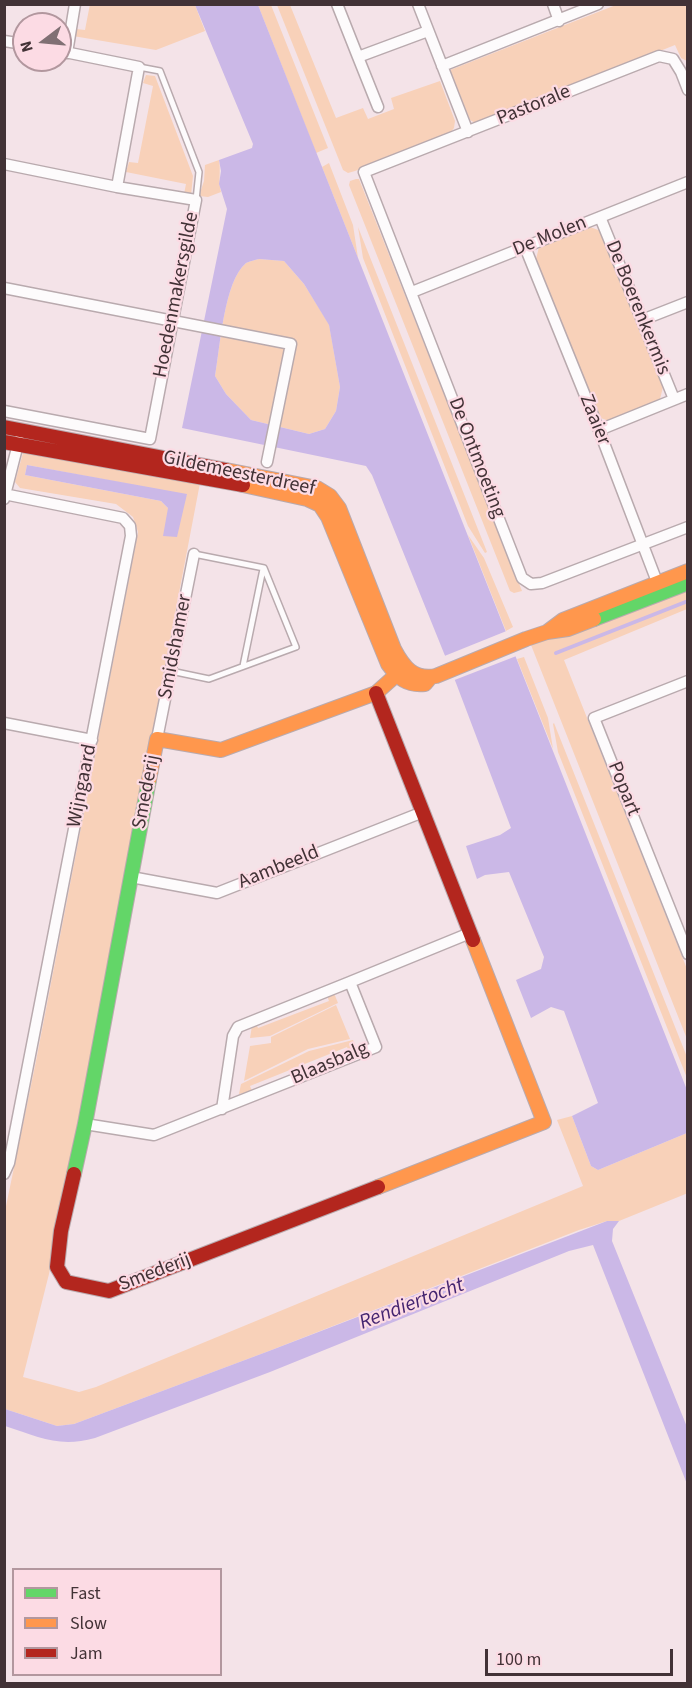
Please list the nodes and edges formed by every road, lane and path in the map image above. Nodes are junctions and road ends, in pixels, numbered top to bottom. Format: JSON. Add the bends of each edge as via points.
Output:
{"nodes":[{"id":1,"x":337,"y":4,"type":"edge"},
{"id":2,"x":418,"y":4,"type":"edge"},
{"id":3,"x":553,"y":4,"type":"edge"},
{"id":4,"x":598,"y":4,"type":"edge"},
{"id":5,"x":559,"y":21,"type":"junction"},
{"id":6,"x":428,"y":31,"type":"junction"},
{"id":7,"x":72,"y":54,"type":"edge"},
{"id":8,"x":358,"y":57,"type":"junction"},
{"id":9,"x":442,"y":66,"type":"junction"},
{"id":10,"x":139,"y":67,"type":"junction"},
{"id":11,"x":687,"y":90,"type":"edge"},
{"id":12,"x":378,"y":107,"type":"dead end"},
{"id":13,"x":468,"y":132,"type":"junction"},
{"id":14,"x":4,"y":164,"type":"edge"},
{"id":15,"x":364,"y":172,"type":"joint"},
{"id":16,"x":687,"y":182,"type":"edge"},
{"id":17,"x":117,"y":187,"type":"junction"},
{"id":18,"x":196,"y":200,"type":"junction"},
{"id":19,"x":600,"y":217,"type":"junction"},
{"id":20,"x":525,"y":247,"type":"junction"},
{"id":21,"x":4,"y":288,"type":"edge"},
{"id":22,"x":412,"y":292,"type":"junction"},
{"id":23,"x":687,"y":302,"type":"edge"},
{"id":24,"x":173,"y":320,"type":"junction"},
{"id":25,"x":642,"y":320,"type":"junction"},
{"id":26,"x":687,"y":394,"type":"edge"},
{"id":27,"x":674,"y":399,"type":"junction"},
{"id":28,"x":4,"y":411,"type":"edge"},
{"id":29,"x":4,"y":427,"type":"edge"},
{"id":30,"x":20,"y":430,"type":"junction"},
{"id":31,"x":599,"y":430,"type":"junction"},
{"id":32,"x":11,"y":444,"type":"edge"},
{"id":33,"x":268,"y":458,"type":"dead end"},
{"id":34,"x":5,"y":496,"type":"edge"},
{"id":35,"x":687,"y":527,"type":"edge"},
{"id":36,"x":642,"y":545,"type":"junction"},
{"id":37,"x":194,"y":554,"type":"joint"},
{"id":38,"x":264,"y":568,"type":"junction"},
{"id":39,"x":687,"y":571,"type":"edge"},
{"id":40,"x":687,"y":583,"type":"edge"},
{"id":41,"x":660,"y":588,"type":"junction"},
{"id":42,"x":243,"y":666,"type":"junction"},
{"id":43,"x":171,"y":671,"type":"junction"},
{"id":44,"x":400,"y":672,"type":"junction"},
{"id":45,"x":687,"y":681,"type":"edge"},
{"id":46,"x":376,"y":693,"type":"junction"},
{"id":47,"x":4,"y":723,"type":"edge"},
{"id":48,"x":157,"y":739,"type":"junction"},
{"id":49,"x":92,"y":740,"type":"junction"},
{"id":50,"x":423,"y":812,"type":"junction"},
{"id":51,"x":131,"y":877,"type":"junction"},
{"id":52,"x":470,"y":933,"type":"junction"},
{"id":53,"x":687,"y":954,"type":"edge"},
{"id":54,"x":350,"y":982,"type":"junction"},
{"id":55,"x":222,"y":1109,"type":"junction"},
{"id":56,"x":85,"y":1124,"type":"junction"},
{"id":57,"x":4,"y":1174,"type":"edge"}],
"edges":[{"from":1,"to":8,"type":"street"},
{"from":2,"to":6,"type":"street"},
{"from":3,"to":5,"type":"street"},
{"from":4,"to":5,"type":"street"},
{"from":5,"to":9,"type":"street"},
{"from":6,"to":8,"type":"street"},
{"from":6,"to":9,"type":"street"},
{"from":7,"to":10,"type":"street"},
{"from":8,"to":12,"type":"street"},
{"from":9,"to":13,"type":"street"},
{"from":10,"to":17,"type":"street"},
{"from":10,"to":18,"type":"lane","via":[[160,71],[199,172]]},
{"from":11,"to":13,"type":"street","name":"Pastorale","via":[[673,59],[659,56]]},
{"from":13,"to":15,"type":"street","name":"Pastorale"},
{"from":14,"to":17,"type":"street","name":"Hoedenmakersgilde"},
{"from":15,"to":22,"type":"street","name":"De Ontmoeting"},
{"from":16,"to":19,"type":"street","name":"De Molen"},
{"from":17,"to":18,"type":"street","name":"Hoedenmakersgilde"},
{"from":18,"to":24,"type":"street","name":"Hoedenmakersgilde"},
{"from":19,"to":20,"type":"street","name":"De Molen"},
{"from":19,"to":25,"type":"street","name":"De Boerenkermis"},
{"from":20,"to":22,"type":"street","name":"De Molen"},
{"from":20,"to":31,"type":"street","name":"Zaaier"},
{"from":21,"to":24,"type":"street"},
{"from":22,"to":36,"type":"street","name":"De Ontmoeting","via":[[522,578],[531,584],[542,583]]},
{"from":23,"to":25,"type":"street"},
{"from":24,"to":28,"type":"street","name":"Hoedenmakersgilde","via":[[150,439]]},
{"from":24,"to":33,"type":"street","via":[[291,344]]},
{"from":25,"to":27,"type":"street","name":"De Boerenkermis"},
{"from":26,"to":27,"type":"street"},
{"from":27,"to":31,"type":"street"},
{"from":29,"to":30,"type":"street","name":"Gildemeesterdreef"},
{"from":30,"to":32,"type":"street"},
{"from":30,"to":44,"type":"street","name":"Gildemeesterdreef","via":[[324,491],[339,508]]},
{"from":31,"to":36,"type":"street","name":"Zaaier"},
{"from":32,"to":34,"type":"street"},
{"from":32,"to":44,"type":"street","name":"Gildemeesterdreef","via":[[263,489],[320,505],[382,653]]},
{"from":34,"to":49,"type":"street","name":"Wijngaard","via":[[123,518],[130,526]]},
{"from":35,"to":36,"type":"street","name":"De Ontmoeting"},
{"from":36,"to":41,"type":"street","name":"Zaaier"},
{"from":37,"to":38,"type":"lane"},
{"from":37,"to":43,"type":"street","name":"Smidshamer"},
{"from":38,"to":42,"type":"lane"},
{"from":38,"to":42,"type":"lane","via":[[296,647]]},
{"from":39,"to":41,"type":"street"},
{"from":40,"to":41,"type":"street"},
{"from":41,"to":44,"type":"street","via":[[562,620],[547,632],[433,676],[424,684],[410,685]]},
{"from":42,"to":43,"type":"lane","via":[[209,679]]},
{"from":43,"to":48,"type":"street","name":"Smidshamer"},
{"from":44,"to":46,"type":"street","name":"Smederij"},
{"from":45,"to":53,"type":"street","name":"Popart","via":[[594,718]]},
{"from":46,"to":48,"type":"street","name":"Smederij","via":[[221,750]]},
{"from":46,"to":50,"type":"street","name":"Smederij"},
{"from":47,"to":49,"type":"street"},
{"from":48,"to":51,"type":"street","name":"Smederij"},
{"from":49,"to":57,"type":"street","name":"Wijngaard"},
{"from":50,"to":51,"type":"street","name":"Aambeeld","via":[[218,893]]},
{"from":50,"to":52,"type":"street","name":"Smederij"},
{"from":51,"to":56,"type":"street","name":"Smederij"},
{"from":52,"to":54,"type":"street"},
{"from":52,"to":56,"type":"street","name":"Smederij","via":[[544,1122],[109,1291],[66,1282],[57,1267]]},
{"from":54,"to":55,"type":"street","via":[[238,1027],[233,1036]]},
{"from":54,"to":55,"type":"street","name":"Blaasbalg","via":[[376,1047]]},
{"from":55,"to":56,"type":"street","name":"Blaasbalg","via":[[154,1136]]}]}
